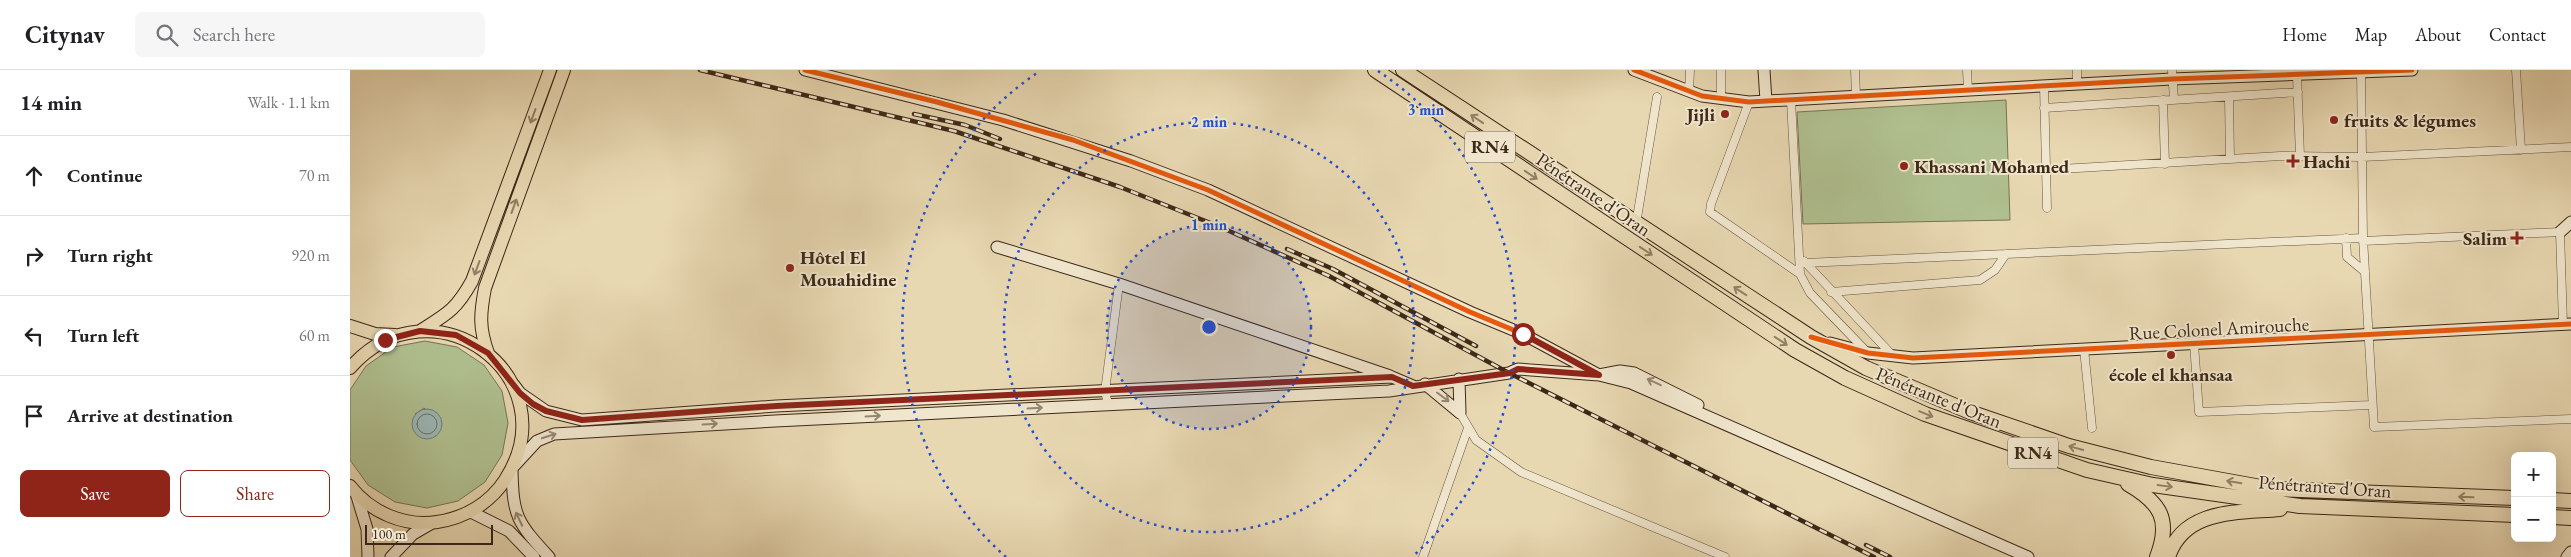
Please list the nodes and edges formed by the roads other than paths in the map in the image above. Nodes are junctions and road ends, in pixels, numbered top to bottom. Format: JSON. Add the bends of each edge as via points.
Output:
{"nodes":[{"id":1,"x":550,"y":70,"type":"edge"},
{"id":2,"x":564,"y":70,"type":"edge"},
{"id":3,"x":805,"y":70,"type":"edge"},
{"id":4,"x":1374,"y":70,"type":"edge"},
{"id":5,"x":1403,"y":70,"type":"edge"},
{"id":6,"x":1634,"y":70,"type":"edge"},
{"id":7,"x":1690,"y":70,"type":"edge"},
{"id":8,"x":1721,"y":70,"type":"edge"},
{"id":9,"x":1764,"y":70,"type":"edge"},
{"id":10,"x":1855,"y":70,"type":"edge"},
{"id":11,"x":1967,"y":70,"type":"edge"},
{"id":12,"x":2077,"y":70,"type":"edge"},
{"id":13,"x":2412,"y":70,"type":"edge"},
{"id":14,"x":2516,"y":70,"type":"edge"},
{"id":15,"x":2361,"y":71,"type":"edge"},
{"id":16,"x":2172,"y":74,"type":"edge"},
{"id":17,"x":2247,"y":74,"type":"edge"},
{"id":18,"x":2298,"y":75,"type":"junction"},
{"id":19,"x":2077,"y":84,"type":"junction"},
{"id":20,"x":2044,"y":86,"type":"junction"},
{"id":21,"x":1968,"y":90,"type":"junction"},
{"id":22,"x":1689,"y":92,"type":"junction"},
{"id":23,"x":2298,"y":92,"type":"junction"},
{"id":24,"x":1856,"y":96,"type":"junction"},
{"id":25,"x":1657,"y":97,"type":"dead end"},
{"id":26,"x":2229,"y":97,"type":"junction"},
{"id":27,"x":1721,"y":98,"type":"junction"},
{"id":28,"x":2174,"y":99,"type":"junction"},
{"id":29,"x":1791,"y":100,"type":"junction"},
{"id":30,"x":2163,"y":100,"type":"junction"},
{"id":31,"x":1766,"y":101,"type":"junction"},
{"id":32,"x":1749,"y":102,"type":"junction"},
{"id":33,"x":2044,"y":108,"type":"junction"},
{"id":34,"x":2571,"y":147,"type":"edge"},
{"id":35,"x":2521,"y":150,"type":"junction"},
{"id":36,"x":2300,"y":156,"type":"junction"},
{"id":37,"x":2362,"y":157,"type":"junction"},
{"id":38,"x":2230,"y":159,"type":"junction"},
{"id":39,"x":2165,"y":164,"type":"junction"},
{"id":40,"x":2044,"y":170,"type":"junction"},
{"id":41,"x":2047,"y":208,"type":"dead end"},
{"id":42,"x":2571,"y":222,"type":"edge"},
{"id":43,"x":1636,"y":224,"type":"junction"},
{"id":44,"x":2566,"y":232,"type":"edge"},
{"id":45,"x":2346,"y":238,"type":"junction"},
{"id":46,"x":2363,"y":239,"type":"junction"},
{"id":47,"x":997,"y":248,"type":"dead end"},
{"id":48,"x":1798,"y":250,"type":"junction"},
{"id":49,"x":2006,"y":254,"type":"junction"},
{"id":50,"x":1805,"y":263,"type":"junction"},
{"id":51,"x":2365,"y":272,"type":"junction"},
{"id":52,"x":1800,"y":274,"type":"junction"},
{"id":53,"x":1120,"y":284,"type":"junction"},
{"id":54,"x":1831,"y":292,"type":"junction"},
{"id":55,"x":2567,"y":324,"type":"edge"},
{"id":56,"x":350,"y":326,"type":"edge"},
{"id":57,"x":1846,"y":330,"type":"junction"},
{"id":58,"x":420,"y":331,"type":"junction"},
{"id":59,"x":400,"y":334,"type":"junction"},
{"id":60,"x":2368,"y":335,"type":"junction"},
{"id":61,"x":1811,"y":337,"type":"junction"},
{"id":62,"x":1834,"y":344,"type":"junction"},
{"id":63,"x":2194,"y":344,"type":"junction"},
{"id":64,"x":2084,"y":349,"type":"junction"},
{"id":65,"x":488,"y":353,"type":"junction"},
{"id":66,"x":1868,"y":353,"type":"junction"},
{"id":67,"x":1893,"y":356,"type":"junction"},
{"id":68,"x":350,"y":368,"type":"edge"},
{"id":69,"x":1599,"y":375,"type":"junction"},
{"id":70,"x":508,"y":377,"type":"junction"},
{"id":71,"x":1392,"y":377,"type":"junction"},
{"id":72,"x":1459,"y":379,"type":"junction"},
{"id":73,"x":1425,"y":384,"type":"junction"},
{"id":74,"x":1413,"y":386,"type":"junction"},
{"id":75,"x":1105,"y":391,"type":"junction"},
{"id":76,"x":1108,"y":404,"type":"junction"},
{"id":77,"x":2372,"y":405,"type":"junction"},
{"id":78,"x":776,"y":406,"type":"junction"},
{"id":79,"x":1460,"y":413,"type":"junction"},
{"id":80,"x":2571,"y":419,"type":"edge"},
{"id":81,"x":775,"y":420,"type":"junction"},
{"id":82,"x":1468,"y":428,"type":"junction"},
{"id":83,"x":2092,"y":428,"type":"dead end"},
{"id":84,"x":512,"y":469,"type":"junction"},
{"id":85,"x":2086,"y":470,"type":"junction"},
{"id":86,"x":353,"y":490,"type":"edge"},
{"id":87,"x":2511,"y":498,"type":"edge"},
{"id":88,"x":2556,"y":500,"type":"edge"},
{"id":89,"x":2571,"y":501,"type":"edge"},
{"id":90,"x":2300,"y":506,"type":"junction"},
{"id":91,"x":470,"y":512,"type":"junction"},
{"id":92,"x":2511,"y":515,"type":"edge"},
{"id":93,"x":2556,"y":517,"type":"edge"},
{"id":94,"x":2571,"y":518,"type":"edge"},
{"id":95,"x":432,"y":523,"type":"junction"},
{"id":96,"x":2571,"y":552,"type":"edge"},
{"id":97,"x":368,"y":557,"type":"edge"},
{"id":98,"x":392,"y":557,"type":"edge"},
{"id":99,"x":534,"y":557,"type":"edge"},
{"id":100,"x":549,"y":557,"type":"edge"},
{"id":101,"x":1423,"y":557,"type":"edge"},
{"id":102,"x":1725,"y":557,"type":"edge"},
{"id":103,"x":2028,"y":557,"type":"edge"},
{"id":104,"x":2157,"y":557,"type":"edge"},
{"id":105,"x":2168,"y":557,"type":"edge"},
{"id":106,"x":2567,"y":557,"type":"edge"}],
"edges":[{"from":1,"to":58,"type":"main road","one_way":true,"via":[[472,282],[445,317]]},
{"from":65,"to":2,"type":"main road","one_way":true,"via":[[480,331],[484,288]]},
{"from":3,"to":69,"type":"street","via":[[1072,140],[1208,190],[1523,334]]},
{"from":4,"to":85,"type":"highway","name":"Pénétrante d'Oran","number":"RN4","one_way":true,"via":[[1794,350],[1845,378],[1925,414]]},
{"from":43,"to":5,"type":"highway","name":"Pénétrante d'Oran","number":"RN4","one_way":true},
{"from":6,"to":22,"type":"street"},
{"from":7,"to":22,"type":"street"},
{"from":8,"to":27,"type":"street"},
{"from":9,"to":31,"type":"street"},
{"from":10,"to":24,"type":"street"},
{"from":11,"to":21,"type":"street"},
{"from":12,"to":19,"type":"street"},
{"from":13,"to":15,"type":"street"},
{"from":14,"to":35,"type":"street"},
{"from":15,"to":18,"type":"street"},
{"from":15,"to":37,"type":"street"},
{"from":16,"to":17,"type":"street"},
{"from":16,"to":19,"type":"street"},
{"from":16,"to":28,"type":"street"},
{"from":17,"to":18,"type":"street"},
{"from":18,"to":23,"type":"street"},
{"from":19,"to":20,"type":"street"},
{"from":20,"to":21,"type":"street"},
{"from":20,"to":33,"type":"street"},
{"from":21,"to":24,"type":"street"},
{"from":22,"to":27,"type":"street"},
{"from":23,"to":26,"type":"street"},
{"from":23,"to":36,"type":"street"},
{"from":24,"to":29,"type":"street"},
{"from":25,"to":43,"type":"street"},
{"from":26,"to":28,"type":"street"},
{"from":26,"to":38,"type":"street"},
{"from":27,"to":32,"type":"street"},
{"from":28,"to":30,"type":"street"},
{"from":29,"to":31,"type":"street"},
{"from":29,"to":48,"type":"street"},
{"from":30,"to":33,"type":"street"},
{"from":30,"to":39,"type":"street"},
{"from":31,"to":32,"type":"street"},
{"from":32,"to":52,"type":"street","via":[[1710,212]]},
{"from":33,"to":40,"type":"street"},
{"from":34,"to":35,"type":"street"},
{"from":35,"to":37,"type":"street"},
{"from":36,"to":37,"type":"street"},
{"from":36,"to":38,"type":"street"},
{"from":37,"to":46,"type":"street"},
{"from":38,"to":39,"type":"street"},
{"from":39,"to":40,"type":"street"},
{"from":40,"to":41,"type":"street"},
{"from":42,"to":44,"type":"street"},
{"from":61,"to":43,"type":"highway","name":"Pénétrante d'Oran","number":"RN4","one_way":true},
{"from":44,"to":46,"type":"street"},
{"from":44,"to":55,"type":"street"},
{"from":45,"to":46,"type":"street"},
{"from":45,"to":49,"type":"street"},
{"from":45,"to":51,"type":"street","via":[[2347,258]]},
{"from":46,"to":51,"type":"street"},
{"from":47,"to":53,"type":"street"},
{"from":48,"to":50,"type":"street"},
{"from":48,"to":52,"type":"street"},
{"from":49,"to":50,"type":"street"},
{"from":49,"to":54,"type":"street","via":[[1995,270],[1980,280]]},
{"from":50,"to":54,"type":"street"},
{"from":51,"to":60,"type":"street"},
{"from":52,"to":57,"type":"street","via":[[1810,294]]},
{"from":53,"to":71,"type":"street"},
{"from":53,"to":75,"type":"street"},
{"from":54,"to":67,"type":"street"},
{"from":55,"to":60,"type":"street","name":"Rue Colonel Amirouche"},
{"from":56,"to":59,"type":"main road","via":[[375,334]]},
{"from":57,"to":62,"type":"street","via":[[1847,338]]},
{"from":57,"to":66,"type":"street"},
{"from":58,"to":59,"type":"main road"},
{"from":58,"to":65,"type":"main road","via":[[456,335]]},
{"from":59,"to":68,"type":"main road","via":[[372,348]]},
{"from":60,"to":63,"type":"street","name":"Rue Colonel Amirouche"},
{"from":60,"to":77,"type":"street"},
{"from":61,"to":62,"type":"street","name":"Rue Colonel Amirouche"},
{"from":87,"to":61,"type":"highway","name":"Pénétrante d'Oran","number":"RN4","one_way":true,"via":[[2272,489],[2151,467],[2069,446],[1970,412],[1866,368]]},
{"from":62,"to":66,"type":"street","name":"Rue Colonel Amirouche"},
{"from":63,"to":64,"type":"street","name":"Rue Colonel Amirouche"},
{"from":63,"to":77,"type":"street","via":[[2199,412]]},
{"from":64,"to":67,"type":"street","name":"Rue Colonel Amirouche","via":[[1913,358]]},
{"from":64,"to":83,"type":"street"},
{"from":65,"to":70,"type":"main road"},
{"from":66,"to":67,"type":"street","name":"Rue Colonel Amirouche"},
{"from":69,"to":72,"type":"street","via":[[1518,369],[1510,373]]},
{"from":69,"to":103,"type":"street","via":[[1620,371],[1634,373],[1774,446]]},
{"from":70,"to":78,"type":"street","via":[[533,404],[546,411],[582,420]]},
{"from":70,"to":84,"type":"main road","via":[[516,394],[522,422],[519,450]]},
{"from":71,"to":74,"type":"street"},
{"from":71,"to":75,"type":"street"},
{"from":72,"to":73,"type":"street"},
{"from":72,"to":79,"type":"street"},
{"from":73,"to":74,"type":"street"},
{"from":73,"to":79,"type":"street","one_way":true},
{"from":74,"to":76,"type":"street","via":[[1389,391]]},
{"from":75,"to":76,"type":"street"},
{"from":75,"to":78,"type":"street"},
{"from":81,"to":76,"type":"street","one_way":true},
{"from":77,"to":80,"type":"street","via":[[2374,427]]},
{"from":78,"to":81,"type":"street"},
{"from":79,"to":82,"type":"street"},
{"from":84,"to":81,"type":"street","one_way":true,"via":[[537,441],[554,434]]},
{"from":82,"to":101,"type":"street"},
{"from":82,"to":102,"type":"street","via":[[1476,440],[1520,472]]},
{"from":84,"to":91,"type":"main road","via":[[487,501]]},
{"from":100,"to":84,"type":"street","one_way":true,"via":[[522,527],[516,514]]},
{"from":85,"to":90,"type":"highway","name":"Pénétrante d'Oran","number":"RN4","one_way":true,"via":[[2153,484]]},
{"from":85,"to":104,"type":"highway","via":[[2128,484],[2154,504],[2162,516],[2165,532]]},
{"from":86,"to":95,"type":"main road","via":[[390,516],[404,521]]},
{"from":86,"to":97,"type":"street","via":[[367,529]]},
{"from":88,"to":89,"type":"highway"},
{"from":90,"to":92,"type":"highway","name":"Pénétrante d'Oran","number":"RN4"},
{"from":90,"to":105,"type":"highway","via":[[2221,514],[2201,520],[2182,532]]},
{"from":91,"to":95,"type":"main road"},
{"from":91,"to":99,"type":"street","via":[[509,531]]},
{"from":93,"to":94,"type":"highway"},
{"from":95,"to":98,"type":"street","via":[[412,534]]},
{"from":96,"to":106,"type":"street"}]}
